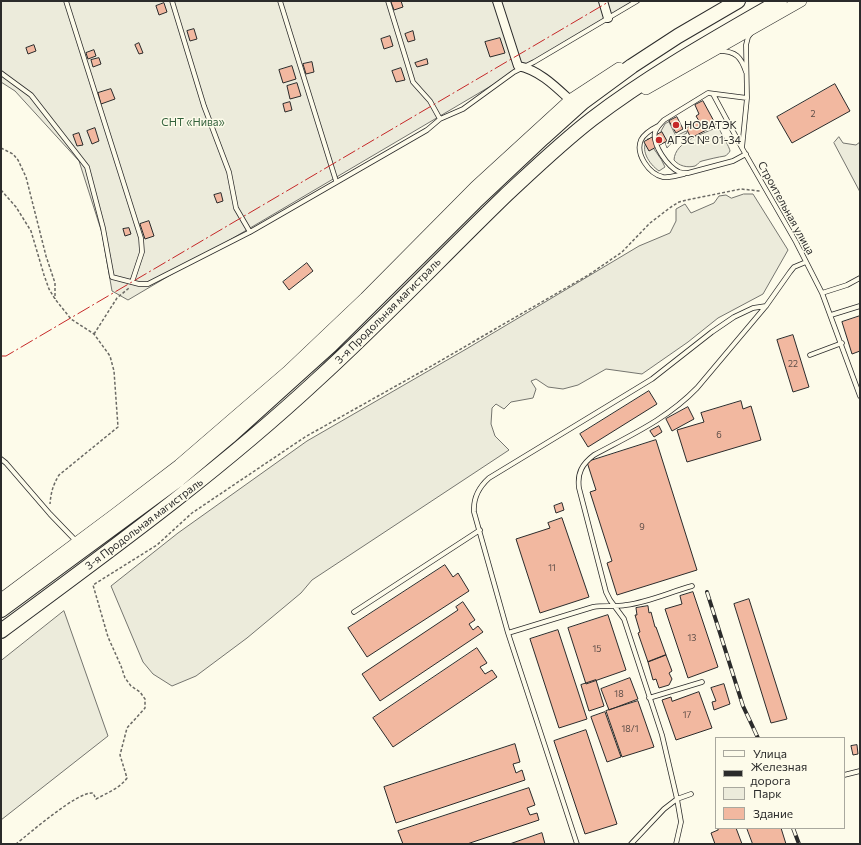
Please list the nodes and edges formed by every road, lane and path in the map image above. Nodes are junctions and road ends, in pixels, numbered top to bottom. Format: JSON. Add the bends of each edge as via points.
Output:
{"nodes":[{"id":1,"x":66,"y":1,"type":"edge"},
{"id":2,"x":172,"y":1,"type":"edge"},
{"id":3,"x":280,"y":1,"type":"edge"},
{"id":4,"x":388,"y":1,"type":"edge"},
{"id":5,"x":497,"y":1,"type":"edge"},
{"id":6,"x":603,"y":1,"type":"edge"},
{"id":7,"x":637,"y":1,"type":"edge"},
{"id":8,"x":738,"y":1,"type":"edge"},
{"id":9,"x":780,"y":1,"type":"edge"},
{"id":10,"x":801,"y":1,"type":"edge"},
{"id":11,"x":608,"y":18,"type":"junction"},
{"id":12,"x":754,"y":28,"type":"junction"},
{"id":13,"x":678,"y":36,"type":"junction"},
{"id":14,"x":707,"y":55,"type":"junction"},
{"id":15,"x":524,"y":66,"type":"junction"},
{"id":16,"x":1,"y":73,"type":"edge"},
{"id":17,"x":747,"y":75,"type":"junction"},
{"id":18,"x":713,"y":94,"type":"junction"},
{"id":19,"x":747,"y":98,"type":"junction"},
{"id":20,"x":570,"y":100,"type":"junction"},
{"id":21,"x":440,"y":119,"type":"junction"},
{"id":22,"x":591,"y":120,"type":"junction"},
{"id":23,"x":660,"y":124,"type":"junction"},
{"id":24,"x":1,"y":148,"type":"edge"},
{"id":25,"x":742,"y":148,"type":"junction"},
{"id":26,"x":746,"y":154,"type":"junction"},
{"id":27,"x":688,"y":173,"type":"junction"},
{"id":28,"x":336,"y":181,"type":"junction"},
{"id":29,"x":1,"y":190,"type":"edge"},
{"id":30,"x":767,"y":191,"type":"junction"},
{"id":31,"x":250,"y":232,"type":"junction"},
{"id":32,"x":806,"y":262,"type":"junction"},
{"id":33,"x":860,"y":278,"type":"edge"},
{"id":34,"x":132,"y":282,"type":"junction"},
{"id":35,"x":822,"y":293,"type":"junction"},
{"id":36,"x":55,"y":299,"type":"junction"},
{"id":37,"x":766,"y":306,"type":"junction"},
{"id":38,"x":860,"y":306,"type":"edge"},
{"id":39,"x":831,"y":315,"type":"junction"},
{"id":40,"x":94,"y":334,"type":"junction"},
{"id":41,"x":842,"y":344,"type":"junction"},
{"id":42,"x":810,"y":355,"type":"dead end"},
{"id":43,"x":860,"y":396,"type":"edge"},
{"id":44,"x":1,"y":458,"type":"edge"},
{"id":45,"x":50,"y":514,"type":"junction"},
{"id":46,"x":480,"y":530,"type":"junction"},
{"id":47,"x":78,"y":542,"type":"junction"},
{"id":48,"x":692,"y":586,"type":"dead end"},
{"id":49,"x":1,"y":599,"type":"edge"},
{"id":50,"x":614,"y":606,"type":"junction"},
{"id":51,"x":1,"y":610,"type":"edge"},
{"id":52,"x":354,"y":612,"type":"dead end"},
{"id":53,"x":1,"y":631,"type":"edge"},
{"id":54,"x":508,"y":633,"type":"junction"},
{"id":55,"x":702,"y":682,"type":"dead end"},
{"id":56,"x":649,"y":698,"type":"junction"},
{"id":57,"x":860,"y":771,"type":"edge"},
{"id":58,"x":845,"y":775,"type":"edge"},
{"id":59,"x":691,"y":794,"type":"dead end"},
{"id":60,"x":677,"y":798,"type":"junction"},
{"id":61,"x":16,"y":844,"type":"edge"},
{"id":62,"x":577,"y":844,"type":"edge"},
{"id":63,"x":630,"y":844,"type":"edge"},
{"id":64,"x":676,"y":844,"type":"edge"}],
"edges":[{"from":1,"to":34,"type":"lane","via":[[141,238],[142,252]]},
{"from":2,"to":31,"type":"lane","via":[[204,106],[229,172],[236,208]]},
{"from":3,"to":28,"type":"lane"},
{"from":4,"to":21,"type":"lane","via":[[413,82],[430,101]]},
{"from":5,"to":15,"type":"street","via":[[518,66]]},
{"from":6,"to":11,"type":"street"},
{"from":7,"to":11,"type":"lane"},
{"from":8,"to":13,"type":"highway","name":"3-я Продольная магистраль"},
{"from":9,"to":22,"type":"highway","name":"3-я Продольная магистраль","via":[[680,58]]},
{"from":10,"to":12,"type":"street"},
{"from":11,"to":15,"type":"lane"},
{"from":12,"to":14,"type":"street"},
{"from":12,"to":17,"type":"lane","via":[[746,45]]},
{"from":13,"to":20,"type":"street","via":[[641,55]]},
{"from":13,"to":51,"type":"highway","name":"3-я Продольная магистраль","via":[[583,102],[475,202],[331,345],[229,437],[179,479]]},
{"from":14,"to":17,"type":"lane","via":[[722,51],[736,54],[742,60]]},
{"from":14,"to":22,"type":"street"},
{"from":15,"to":20,"type":"street","via":[[550,80]]},
{"from":15,"to":21,"type":"lane","via":[[463,108]]},
{"from":16,"to":34,"type":"lane","via":[[31,95],[87,167],[103,228],[112,277]]},
{"from":17,"to":19,"type":"lane"},
{"from":18,"to":19,"type":"lane"},
{"from":18,"to":23,"type":"lane","via":[[708,93],[683,107]]},
{"from":18,"to":25,"type":"lane","name":"Строительная улица"},
{"from":19,"to":25,"type":"lane"},
{"from":20,"to":47,"type":"street","via":[[475,187],[287,372],[179,465]]},
{"from":21,"to":28,"type":"lane","via":[[427,130]]},
{"from":22,"to":53,"type":"highway","name":"3-я Продольная магистраль","via":[[535,167],[317,381],[263,428],[148,522]]},
{"from":23,"to":27,"type":"lane","via":[[655,132],[657,147],[668,164],[681,173]]},
{"from":23,"to":27,"type":"lane","via":[[641,140],[643,159],[649,169],[663,177]]},
{"from":24,"to":36,"type":"path","via":[[13,154],[26,178],[55,283]]},
{"from":25,"to":26,"type":"lane","name":"Строительная улица"},
{"from":26,"to":27,"type":"lane","via":[[733,161]]},
{"from":26,"to":30,"type":"lane","name":"Строительная улица"},
{"from":28,"to":31,"type":"lane"},
{"from":29,"to":36,"type":"path","via":[[16,206],[31,231],[44,275]]},
{"from":30,"to":32,"type":"lane","name":"Строительная улица"},
{"from":30,"to":61,"type":"path","via":[[741,189],[679,202],[642,230],[622,252],[590,274],[305,437],[192,513],[153,547],[93,585],[108,637],[125,678],[145,699],[145,708],[127,728],[120,755],[127,778],[117,788],[96,799],[93,793],[90,793],[75,799]]},
{"from":31,"to":34,"type":"lane","via":[[157,281],[142,285]]},
{"from":32,"to":35,"type":"lane","name":"Строительная улица"},
{"from":32,"to":37,"type":"lane","via":[[794,267]]},
{"from":33,"to":35,"type":"lane"},
{"from":34,"to":40,"type":"path","via":[[117,298]]},
{"from":35,"to":39,"type":"lane","name":"Строительная улица"},
{"from":36,"to":40,"type":"path","via":[[72,319]]},
{"from":37,"to":46,"type":"lane","via":[[753,308],[734,317],[652,379],[489,478],[476,495],[474,504]]},
{"from":37,"to":50,"type":"lane","via":[[685,401],[665,416],[584,463],[578,480],[579,488],[606,592]]},
{"from":38,"to":39,"type":"lane"},
{"from":39,"to":41,"type":"lane","name":"Строительная улица"},
{"from":40,"to":45,"type":"path","via":[[112,362],[118,427],[59,475],[51,493]]},
{"from":41,"to":42,"type":"lane"},
{"from":41,"to":43,"type":"lane","name":"Строительная улица"},
{"from":44,"to":45,"type":"lane"},
{"from":45,"to":47,"type":"lane"},
{"from":46,"to":52,"type":"lane"},
{"from":46,"to":54,"type":"lane"},
{"from":47,"to":49,"type":"street"},
{"from":48,"to":50,"type":"lane","via":[[638,603]]},
{"from":50,"to":54,"type":"lane","via":[[593,607]]},
{"from":50,"to":56,"type":"lane","via":[[624,619]]},
{"from":54,"to":62,"type":"lane"},
{"from":55,"to":56,"type":"lane"},
{"from":56,"to":60,"type":"lane","via":[[662,735]]},
{"from":57,"to":58,"type":"lane"},
{"from":59,"to":60,"type":"lane"},
{"from":60,"to":63,"type":"lane"},
{"from":60,"to":64,"type":"lane","via":[[681,822]]}]}
